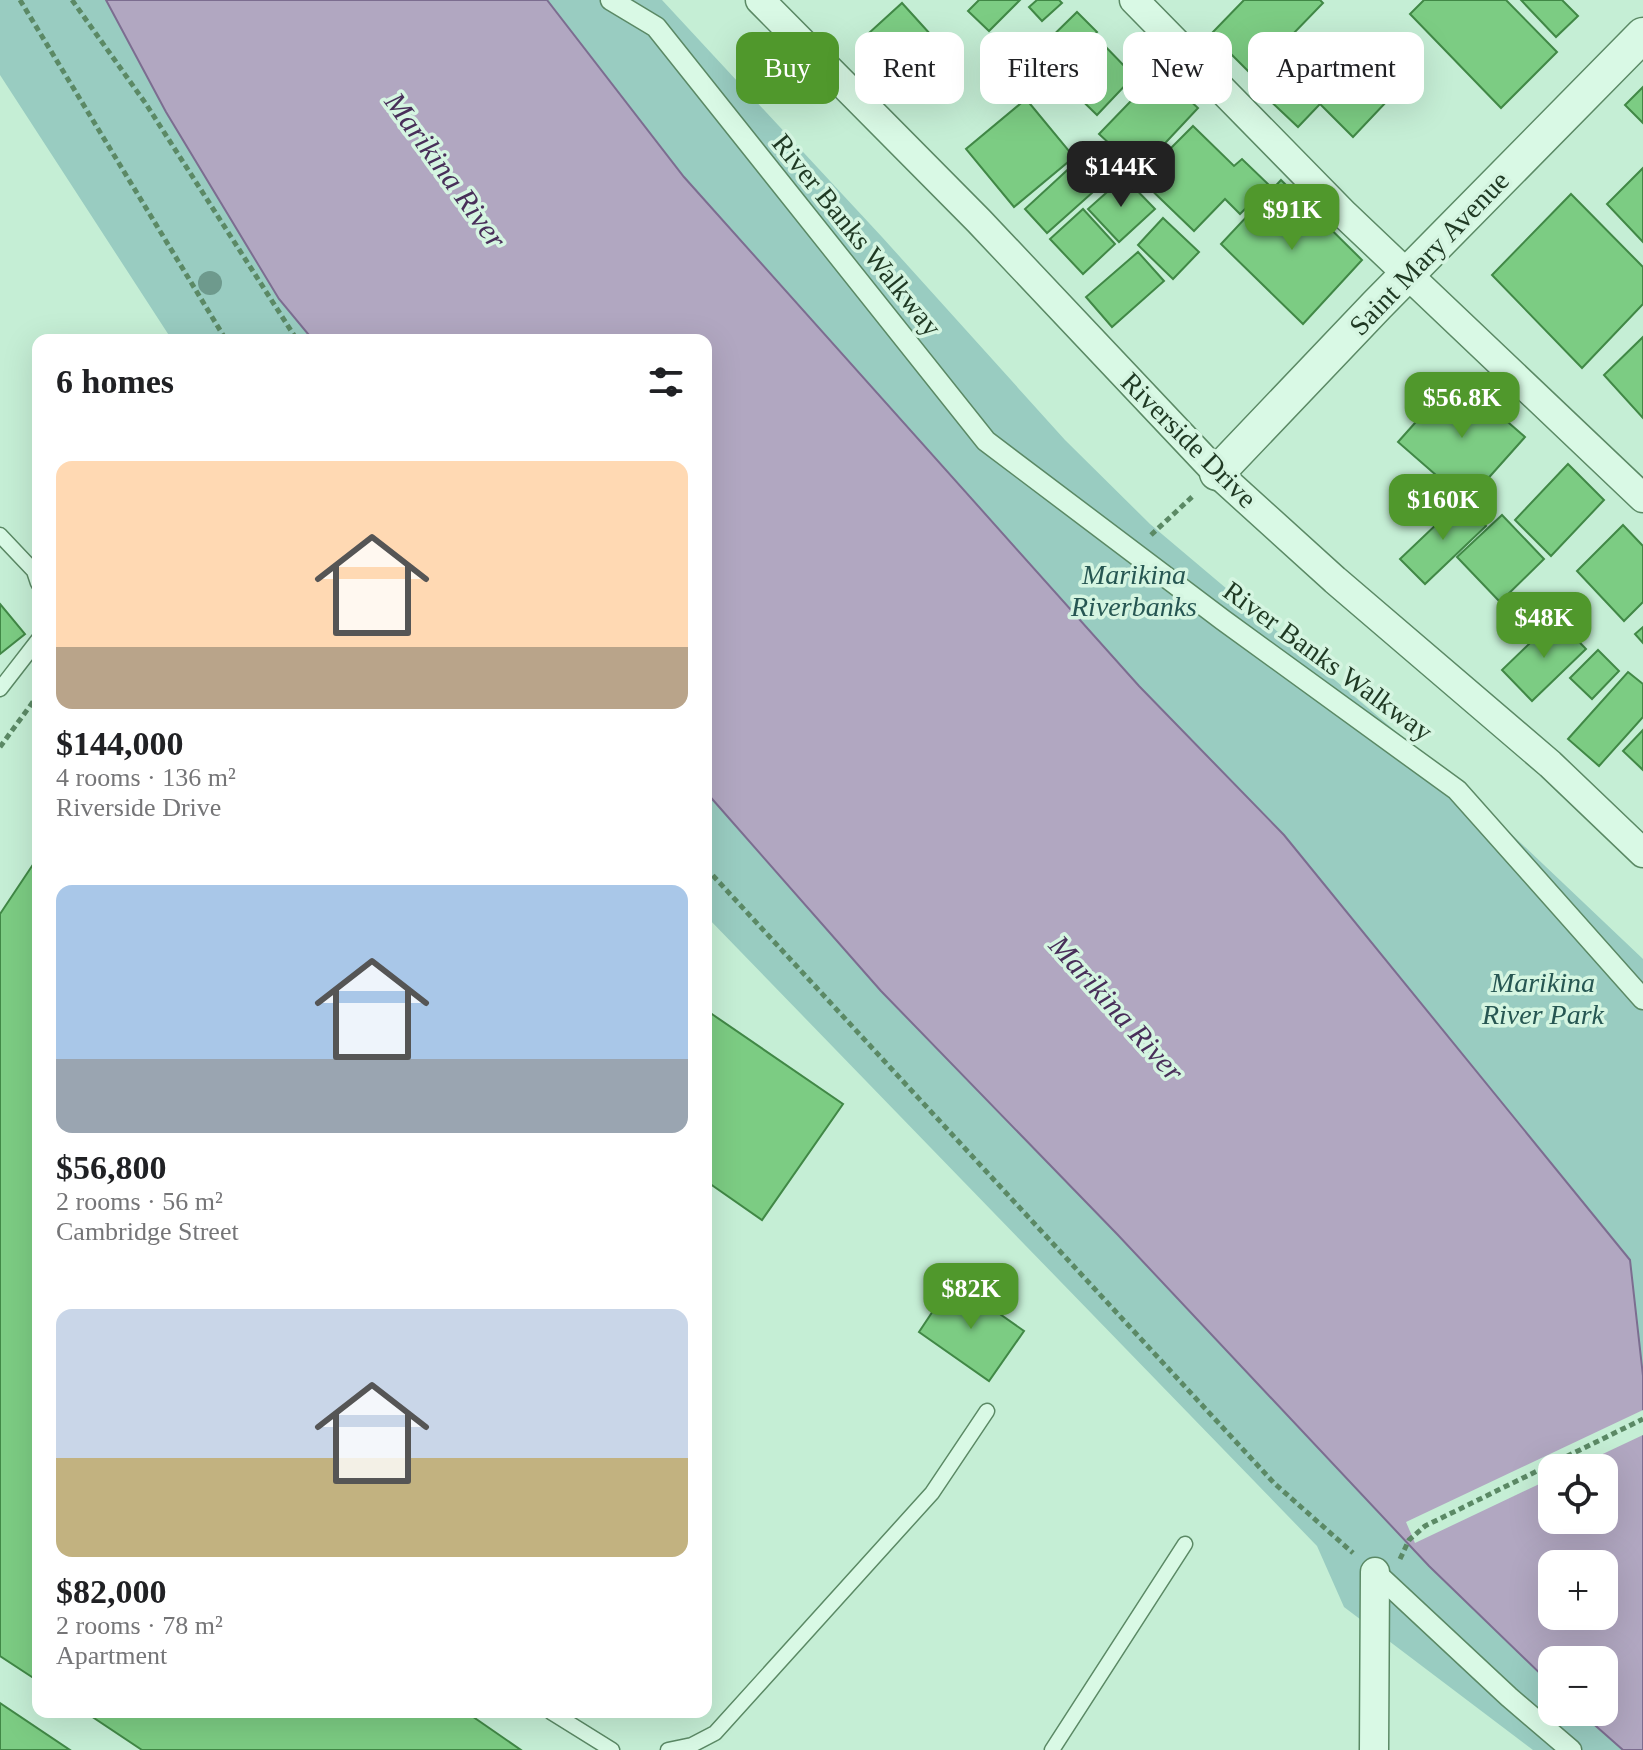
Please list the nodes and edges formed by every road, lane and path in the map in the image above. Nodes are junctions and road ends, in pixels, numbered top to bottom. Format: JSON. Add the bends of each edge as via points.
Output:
{"nodes":[{"id":1,"x":20,"y":0,"type":"edge"},
{"id":2,"x":72,"y":0,"type":"edge"},
{"id":3,"x":611,"y":0,"type":"edge"},
{"id":4,"x":760,"y":0,"type":"edge"},
{"id":5,"x":1154,"y":6,"type":"edge"},
{"id":6,"x":1643,"y":35,"type":"edge"},
{"id":7,"x":1407,"y":274,"type":"junction"},
{"id":8,"x":222,"y":334,"type":"edge"},
{"id":9,"x":293,"y":334,"type":"edge"},
{"id":10,"x":1217,"y":473,"type":"junction"},
{"id":11,"x":1643,"y":498,"type":"edge"},
{"id":12,"x":0,"y":535,"type":"edge"},
{"id":13,"x":1133,"y":552,"type":"junction"},
{"id":14,"x":32,"y":569,"type":"edge"},
{"id":15,"x":32,"y":648,"type":"edge"},
{"id":16,"x":0,"y":689,"type":"edge"},
{"id":17,"x":32,"y":703,"type":"edge"},
{"id":18,"x":0,"y":747,"type":"edge"},
{"id":19,"x":1643,"y":853,"type":"edge"},
{"id":20,"x":712,"y":874,"type":"edge"},
{"id":21,"x":1643,"y":999,"type":"edge"},
{"id":22,"x":987,"y":1411,"type":"dead end"},
{"id":23,"x":1643,"y":1419,"type":"edge"},
{"id":24,"x":1409,"y":1540,"type":"dead end"},
{"id":25,"x":1185,"y":1544,"type":"dead end"},
{"id":26,"x":1375,"y":1572,"type":"junction"},
{"id":27,"x":561,"y":1718,"type":"edge"},
{"id":28,"x":612,"y":1750,"type":"edge"},
{"id":29,"x":668,"y":1750,"type":"edge"},
{"id":30,"x":1052,"y":1750,"type":"edge"},
{"id":31,"x":1374,"y":1750,"type":"edge"},
{"id":32,"x":1571,"y":1750,"type":"edge"}],
"edges":[{"from":1,"to":8,"type":"path"},
{"from":2,"to":9,"type":"path","via":[[146,104]]},
{"from":3,"to":13,"type":"street","name":"River Banks Walkway","via":[[656,27],[986,441]]},
{"from":4,"to":10,"type":"street","name":"Riverside Drive"},
{"from":5,"to":7,"type":"street","via":[[1345,215]]},
{"from":6,"to":7,"type":"street","name":"Saint Mary Avenue"},
{"from":7,"to":10,"type":"street","name":"Saint Mary Avenue"},
{"from":7,"to":11,"type":"street"},
{"from":10,"to":13,"type":"path"},
{"from":10,"to":19,"type":"street","name":"Riverside Drive","via":[[1550,764]]},
{"from":12,"to":14,"type":"lane"},
{"from":13,"to":21,"type":"street","name":"River Banks Walkway","via":[[1457,790]]},
{"from":15,"to":16,"type":"lane"},
{"from":17,"to":18,"type":"path"},
{"from":20,"to":26,"type":"path","via":[[1274,1483]]},
{"from":22,"to":29,"type":"lane","via":[[932,1493],[715,1733]]},
{"from":23,"to":24,"type":"path","via":[[1425,1526]]},
{"from":25,"to":30,"type":"lane"},
{"from":26,"to":31,"type":"street"},
{"from":26,"to":32,"type":"street"},
{"from":27,"to":28,"type":"lane"}]}
